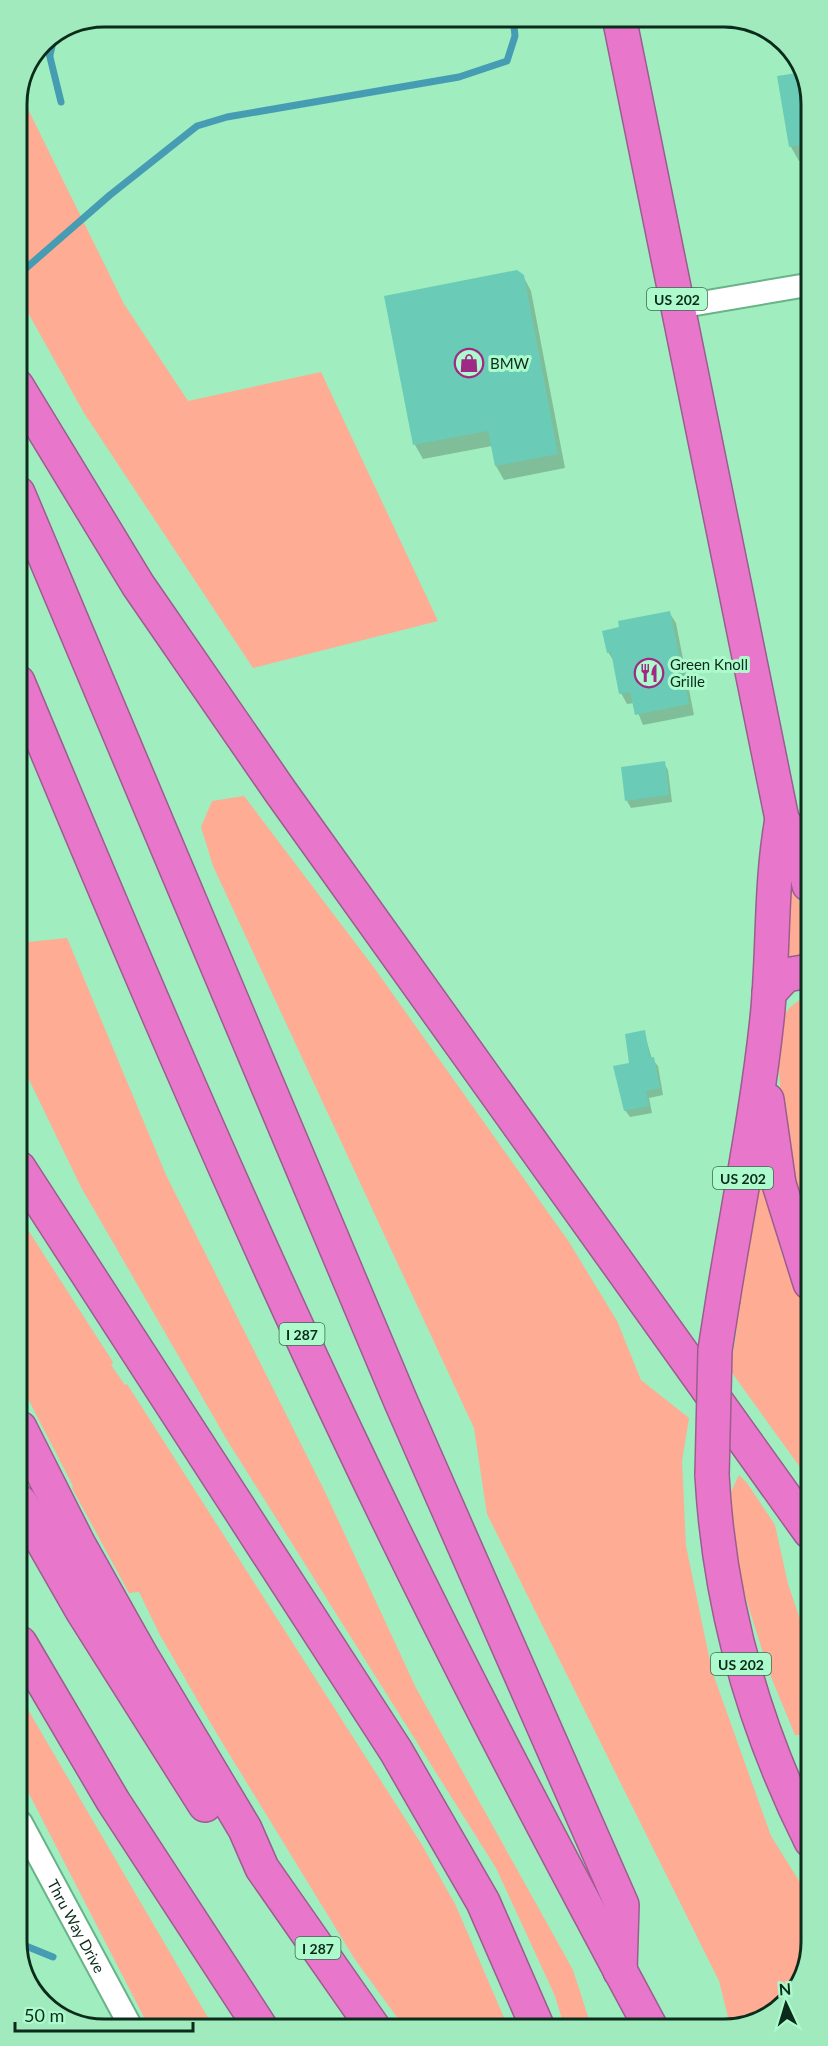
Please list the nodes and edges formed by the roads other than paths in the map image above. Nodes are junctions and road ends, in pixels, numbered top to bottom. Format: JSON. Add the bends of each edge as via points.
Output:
{"nodes":[{"id":1,"x":621,"y":27,"type":"edge"},
{"id":2,"x":801,"y":286,"type":"edge"},
{"id":3,"x":678,"y":307,"type":"junction"},
{"id":4,"x":27,"y":402,"type":"edge"},
{"id":5,"x":27,"y":514,"type":"edge"},
{"id":6,"x":27,"y":703,"type":"edge"},
{"id":7,"x":782,"y":819,"type":"junction"},
{"id":8,"x":801,"y":852,"type":"edge"},
{"id":9,"x":801,"y":972,"type":"edge"},
{"id":10,"x":769,"y":993,"type":"junction"},
{"id":11,"x":763,"y":1056,"type":"junction"},
{"id":12,"x":27,"y":1180,"type":"edge"},
{"id":13,"x":801,"y":1255,"type":"edge"},
{"id":14,"x":27,"y":1441,"type":"edge"},
{"id":15,"x":27,"y":1514,"type":"edge"},
{"id":16,"x":801,"y":1519,"type":"edge"},
{"id":17,"x":27,"y":1655,"type":"edge"},
{"id":18,"x":801,"y":1820,"type":"edge"},
{"id":19,"x":27,"y":1834,"type":"edge"},
{"id":20,"x":262,"y":1868,"type":"junction"},
{"id":21,"x":620,"y":1971,"type":"junction"},
{"id":22,"x":127,"y":2019,"type":"edge"},
{"id":23,"x":255,"y":2019,"type":"edge"},
{"id":24,"x":367,"y":2019,"type":"edge"},
{"id":25,"x":534,"y":2019,"type":"edge"},
{"id":26,"x":646,"y":2019,"type":"edge"}],
"edges":[{"from":1,"to":3,"type":"highway","number":"US 202"},
{"from":2,"to":3,"type":"street"},
{"from":3,"to":7,"type":"highway","number":"US 202"},
{"from":4,"to":16,"type":"highway","via":[[138,585],[266,772]]},
{"from":5,"to":21,"type":"highway","via":[[413,1431],[622,1905]]},
{"from":6,"to":21,"type":"highway","number":"I 287","via":[[167,1035],[346,1432],[491,1728]]},
{"from":7,"to":8,"type":"highway","number":"US 202"},
{"from":7,"to":10,"type":"highway","number":"US 202","via":[[776,856]]},
{"from":9,"to":10,"type":"highway","via":[[786,975]]},
{"from":10,"to":11,"type":"highway","number":"US 202"},
{"from":11,"to":13,"type":"highway","via":[[779,1185]]},
{"from":11,"to":18,"type":"highway","number":"US 202","bridge":true,"via":[[715,1350],[712,1475],[718,1546],[738,1654],[777,1770]]},
{"from":12,"to":25,"type":"highway","via":[[396,1751],[483,1902]]},
{"from":14,"to":20,"type":"highway","number":"I 287","via":[[126,1628],[245,1829]]},
{"from":15,"to":20,"type":"highway","number":"I 287","via":[[83,1612],[227,1840]]},
{"from":17,"to":23,"type":"highway","via":[[113,1801]]},
{"from":19,"to":22,"type":"street","name":"Thru Way Drive"},
{"from":20,"to":24,"type":"highway","number":"I 287"},
{"from":21,"to":26,"type":"highway","number":"I 287"}]}
